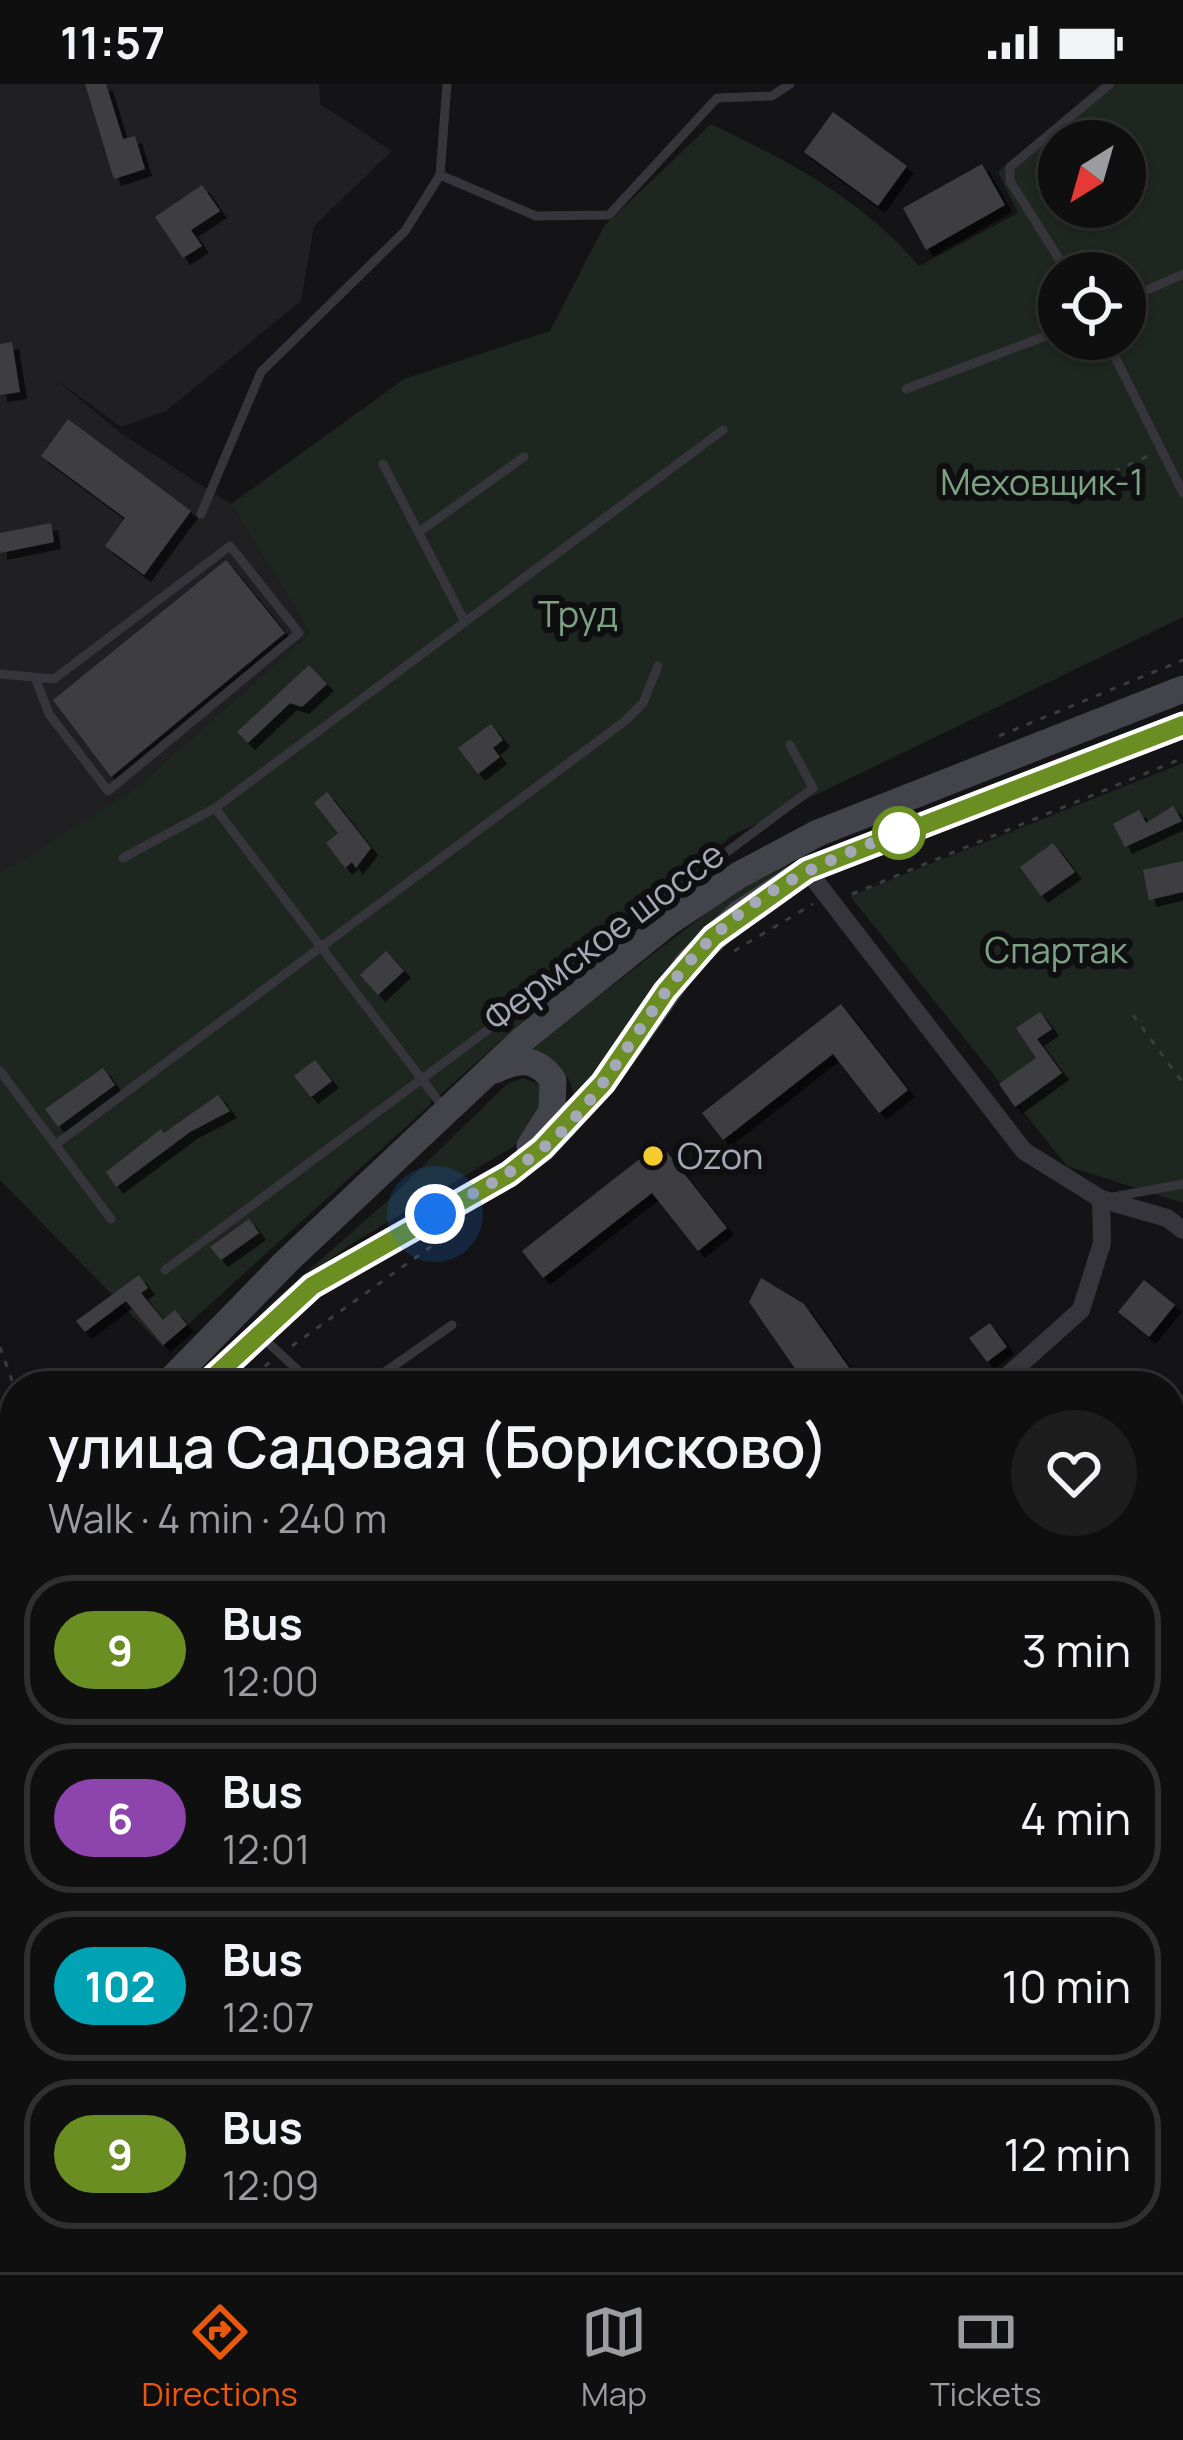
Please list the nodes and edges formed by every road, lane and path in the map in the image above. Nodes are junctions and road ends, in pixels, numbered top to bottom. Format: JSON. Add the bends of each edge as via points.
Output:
{"nodes":[{"id":1,"x":447,"y":84,"type":"edge"},
{"id":2,"x":790,"y":84,"type":"edge"},
{"id":3,"x":1110,"y":84,"type":"edge"},
{"id":4,"x":440,"y":175,"type":"junction"},
{"id":5,"x":1055,"y":252,"type":"edge"},
{"id":6,"x":1183,"y":274,"type":"edge"},
{"id":7,"x":1146,"y":291,"type":"edge"},
{"id":8,"x":1038,"y":339,"type":"edge"},
{"id":9,"x":1117,"y":360,"type":"edge"},
{"id":10,"x":906,"y":389,"type":"dead end"},
{"id":11,"x":723,"y":430,"type":"dead end"},
{"id":12,"x":1162,"y":450,"type":"junction"},
{"id":13,"x":524,"y":457,"type":"dead end"},
{"id":14,"x":383,"y":464,"type":"dead end"},
{"id":15,"x":1087,"y":484,"type":"dead end"},
{"id":16,"x":1183,"y":493,"type":"edge"},
{"id":17,"x":201,"y":514,"type":"dead end"},
{"id":18,"x":419,"y":532,"type":"junction"},
{"id":19,"x":465,"y":622,"type":"junction"},
{"id":20,"x":658,"y":666,"type":"dead end"},
{"id":21,"x":0,"y":674,"type":"edge"},
{"id":22,"x":34,"y":677,"type":"junction"},
{"id":23,"x":1183,"y":688,"type":"edge"},
{"id":24,"x":1183,"y":725,"type":"edge"},
{"id":25,"x":790,"y":745,"type":"dead end"},
{"id":26,"x":1183,"y":758,"type":"edge"},
{"id":27,"x":215,"y":808,"type":"junction"},
{"id":28,"x":791,"y":845,"type":"junction"},
{"id":29,"x":123,"y":858,"type":"dead end"},
{"id":30,"x":807,"y":870,"type":"junction"},
{"id":31,"x":828,"y":901,"type":"junction"},
{"id":32,"x":321,"y":947,"type":"junction"},
{"id":33,"x":719,"y":960,"type":"dead end"},
{"id":34,"x":1133,"y":1016,"type":"dead end"},
{"id":35,"x":0,"y":1071,"type":"edge"},
{"id":36,"x":485,"y":1075,"type":"junction"},
{"id":37,"x":420,"y":1078,"type":"junction"},
{"id":38,"x":1183,"y":1083,"type":"edge"},
{"id":39,"x":446,"y":1112,"type":"junction"},
{"id":40,"x":55,"y":1145,"type":"junction"},
{"id":41,"x":509,"y":1174,"type":"junction"},
{"id":42,"x":1183,"y":1184,"type":"edge"},
{"id":43,"x":1101,"y":1199,"type":"junction"},
{"id":44,"x":110,"y":1219,"type":"dead end"},
{"id":45,"x":1183,"y":1230,"type":"edge"},
{"id":46,"x":447,"y":1235,"type":"dead end"},
{"id":47,"x":165,"y":1270,"type":"dead end"},
{"id":48,"x":452,"y":1325,"type":"dead end"},
{"id":49,"x":258,"y":1333,"type":"junction"},
{"id":50,"x":279,"y":1355,"type":"junction"},
{"id":51,"x":180,"y":1371,"type":"edge"},
{"id":52,"x":219,"y":1371,"type":"edge"},
{"id":53,"x":260,"y":1371,"type":"edge"},
{"id":54,"x":298,"y":1371,"type":"edge"},
{"id":55,"x":386,"y":1371,"type":"edge"},
{"id":56,"x":1013,"y":1371,"type":"edge"}],
"edges":[{"from":1,"to":4,"type":"lane"},
{"from":2,"to":4,"type":"lane","via":[[772,96],[717,98],[609,215],[536,216]]},
{"from":3,"to":5,"type":"lane","via":[[1010,166],[1010,181]]},
{"from":4,"to":17,"type":"lane","via":[[405,230],[261,372]]},
{"from":6,"to":7,"type":"lane"},
{"from":8,"to":10,"type":"lane"},
{"from":9,"to":12,"type":"lane"},
{"from":11,"to":19,"type":"lane"},
{"from":12,"to":15,"type":"path"},
{"from":12,"to":16,"type":"lane"},
{"from":13,"to":18,"type":"lane"},
{"from":14,"to":18,"type":"lane"},
{"from":18,"to":19,"type":"lane"},
{"from":19,"to":27,"type":"lane"},
{"from":20,"to":32,"type":"lane","via":[[626,721]]},
{"from":21,"to":22,"type":"lane"},
{"from":22,"to":22,"type":"lane","via":[[49,713],[108,791],[299,633],[230,546],[54,679]]},
{"from":23,"to":28,"type":"main road","name":"Фермское шоссе"},
{"from":24,"to":30,"type":"main road","name":"Фермское шоссе"},
{"from":25,"to":37,"type":"lane","via":[[813,788]]},
{"from":26,"to":31,"type":"path"},
{"from":27,"to":29,"type":"lane"},
{"from":27,"to":32,"type":"lane"},
{"from":28,"to":30,"type":"main road"},
{"from":28,"to":36,"type":"main road","name":"Фермское шоссе","via":[[670,921]]},
{"from":30,"to":31,"type":"street"},
{"from":30,"to":41,"type":"main road","name":"Фермское шоссе","via":[[713,937],[570,1123]]},
{"from":31,"to":33,"type":"path"},
{"from":31,"to":43,"type":"street","via":[[1024,1151]]},
{"from":32,"to":37,"type":"lane"},
{"from":32,"to":40,"type":"lane"},
{"from":34,"to":38,"type":"path"},
{"from":35,"to":40,"type":"lane"},
{"from":36,"to":39,"type":"main road","name":"Фермское шоссе"},
{"from":36,"to":41,"type":"main road","via":[[523,1060],[553,1080],[552,1112]]},
{"from":37,"to":39,"type":"lane"},
{"from":37,"to":47,"type":"lane"},
{"from":39,"to":51,"type":"main road","name":"Фермское шоссе"},
{"from":40,"to":44,"type":"lane"},
{"from":41,"to":49,"type":"main road","name":"Фермское шоссе","via":[[312,1286]]},
{"from":42,"to":43,"type":"lane"},
{"from":43,"to":45,"type":"street"},
{"from":43,"to":56,"type":"street","via":[[1102,1243],[1082,1310]]},
{"from":46,"to":50,"type":"path"},
{"from":48,"to":55,"type":"lane"},
{"from":49,"to":50,"type":"lane"},
{"from":49,"to":52,"type":"main road","name":"Фермское шоссе"},
{"from":50,"to":53,"type":"path"},
{"from":50,"to":54,"type":"lane"}]}
